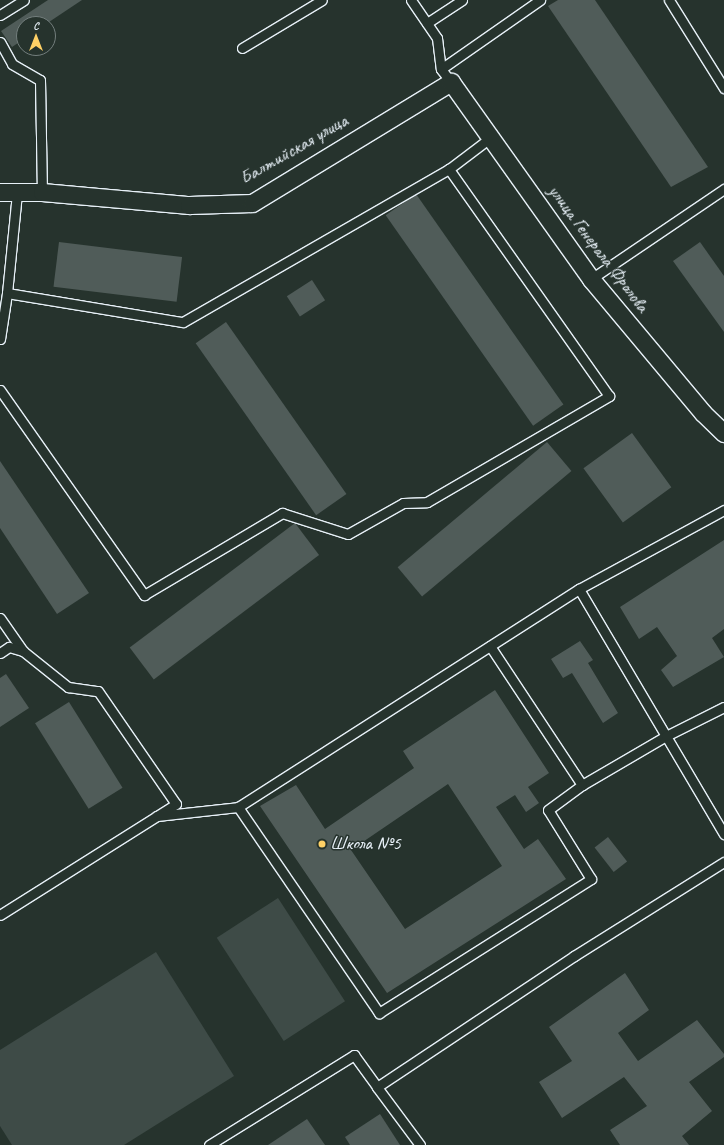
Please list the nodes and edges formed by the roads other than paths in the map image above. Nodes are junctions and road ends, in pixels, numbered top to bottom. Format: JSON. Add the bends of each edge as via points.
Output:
{"nodes":[{"id":1,"x":322,"y":0,"type":"edge"},
{"id":2,"x":411,"y":0,"type":"edge"},
{"id":3,"x":462,"y":0,"type":"edge"},
{"id":4,"x":540,"y":0,"type":"edge"},
{"id":5,"x":669,"y":0,"type":"edge"},
{"id":6,"x":20,"y":1,"type":"edge"},
{"id":7,"x":0,"y":15,"type":"edge"},
{"id":8,"x":427,"y":23,"type":"junction"},
{"id":9,"x":0,"y":42,"type":"edge"},
{"id":10,"x":242,"y":48,"type":"dead end"},
{"id":11,"x":446,"y":75,"type":"junction"},
{"id":12,"x":724,"y":88,"type":"edge"},
{"id":13,"x":490,"y":138,"type":"junction"},
{"id":14,"x":449,"y":169,"type":"junction"},
{"id":15,"x":724,"y":189,"type":"edge"},
{"id":16,"x":0,"y":192,"type":"edge"},
{"id":17,"x":42,"y":192,"type":"junction"},
{"id":18,"x":17,"y":193,"type":"junction"},
{"id":19,"x":590,"y":279,"type":"junction"},
{"id":20,"x":7,"y":293,"type":"junction"},
{"id":21,"x":0,"y":339,"type":"edge"},
{"id":22,"x":0,"y":390,"type":"edge"},
{"id":23,"x":724,"y":433,"type":"edge"},
{"id":24,"x":724,"y":510,"type":"edge"},
{"id":25,"x":579,"y":589,"type":"junction"},
{"id":26,"x":0,"y":618,"type":"edge"},
{"id":27,"x":490,"y":646,"type":"junction"},
{"id":28,"x":23,"y":651,"type":"junction"},
{"id":29,"x":0,"y":653,"type":"edge"},
{"id":30,"x":724,"y":707,"type":"edge"},
{"id":31,"x":666,"y":736,"type":"junction"},
{"id":32,"x":582,"y":785,"type":"junction"},
{"id":33,"x":238,"y":807,"type":"junction"},
{"id":34,"x":157,"y":816,"type":"junction"},
{"id":35,"x":724,"y":834,"type":"edge"},
{"id":36,"x":724,"y":862,"type":"edge"},
{"id":37,"x":0,"y":915,"type":"edge"},
{"id":38,"x":377,"y":1086,"type":"junction"},
{"id":39,"x":209,"y":1145,"type":"edge"},
{"id":40,"x":420,"y":1145,"type":"edge"}],
"edges":[{"from":1,"to":10,"type":"lane"},
{"from":2,"to":8,"type":"lane"},
{"from":3,"to":8,"type":"lane"},
{"from":4,"to":11,"type":"lane"},
{"from":5,"to":12,"type":"lane"},
{"from":6,"to":7,"type":"lane"},
{"from":8,"to":11,"type":"lane","via":[[437,38]]},
{"from":9,"to":17,"type":"lane","via":[[12,64],[40,80]]},
{"from":11,"to":13,"type":"street","name":"улица Генерала Фролова"},
{"from":11,"to":17,"type":"street","name":"Балтийская улица","via":[[252,203],[189,205]]},
{"from":13,"to":14,"type":"lane"},
{"from":13,"to":19,"type":"street","name":"улица Генерала Фролова"},
{"from":14,"to":20,"type":"lane","via":[[183,322]]},
{"from":14,"to":22,"type":"lane","via":[[609,396],[428,502],[403,503],[348,534],[282,513],[144,595]]},
{"from":15,"to":19,"type":"lane"},
{"from":16,"to":18,"type":"street","name":"Балтийская улица"},
{"from":17,"to":18,"type":"street","name":"Балтийская улица"},
{"from":18,"to":20,"type":"lane"},
{"from":19,"to":23,"type":"street","name":"улица Генерала Фролова","via":[[703,414]]},
{"from":20,"to":21,"type":"lane"},
{"from":24,"to":25,"type":"lane"},
{"from":25,"to":27,"type":"lane"},
{"from":25,"to":31,"type":"lane"},
{"from":26,"to":28,"type":"lane"},
{"from":27,"to":32,"type":"lane"},
{"from":27,"to":33,"type":"lane"},
{"from":28,"to":29,"type":"lane","via":[[9,646]]},
{"from":28,"to":34,"type":"lane","via":[[68,687],[98,691],[176,804]]},
{"from":30,"to":31,"type":"lane"},
{"from":31,"to":32,"type":"lane"},
{"from":31,"to":35,"type":"lane"},
{"from":32,"to":33,"type":"lane","via":[[548,810],[591,879],[379,1013]]},
{"from":33,"to":34,"type":"lane"},
{"from":34,"to":37,"type":"lane"},
{"from":36,"to":38,"type":"lane","via":[[574,956]]},
{"from":38,"to":39,"type":"lane","via":[[354,1055]]},
{"from":38,"to":40,"type":"lane"}]}
